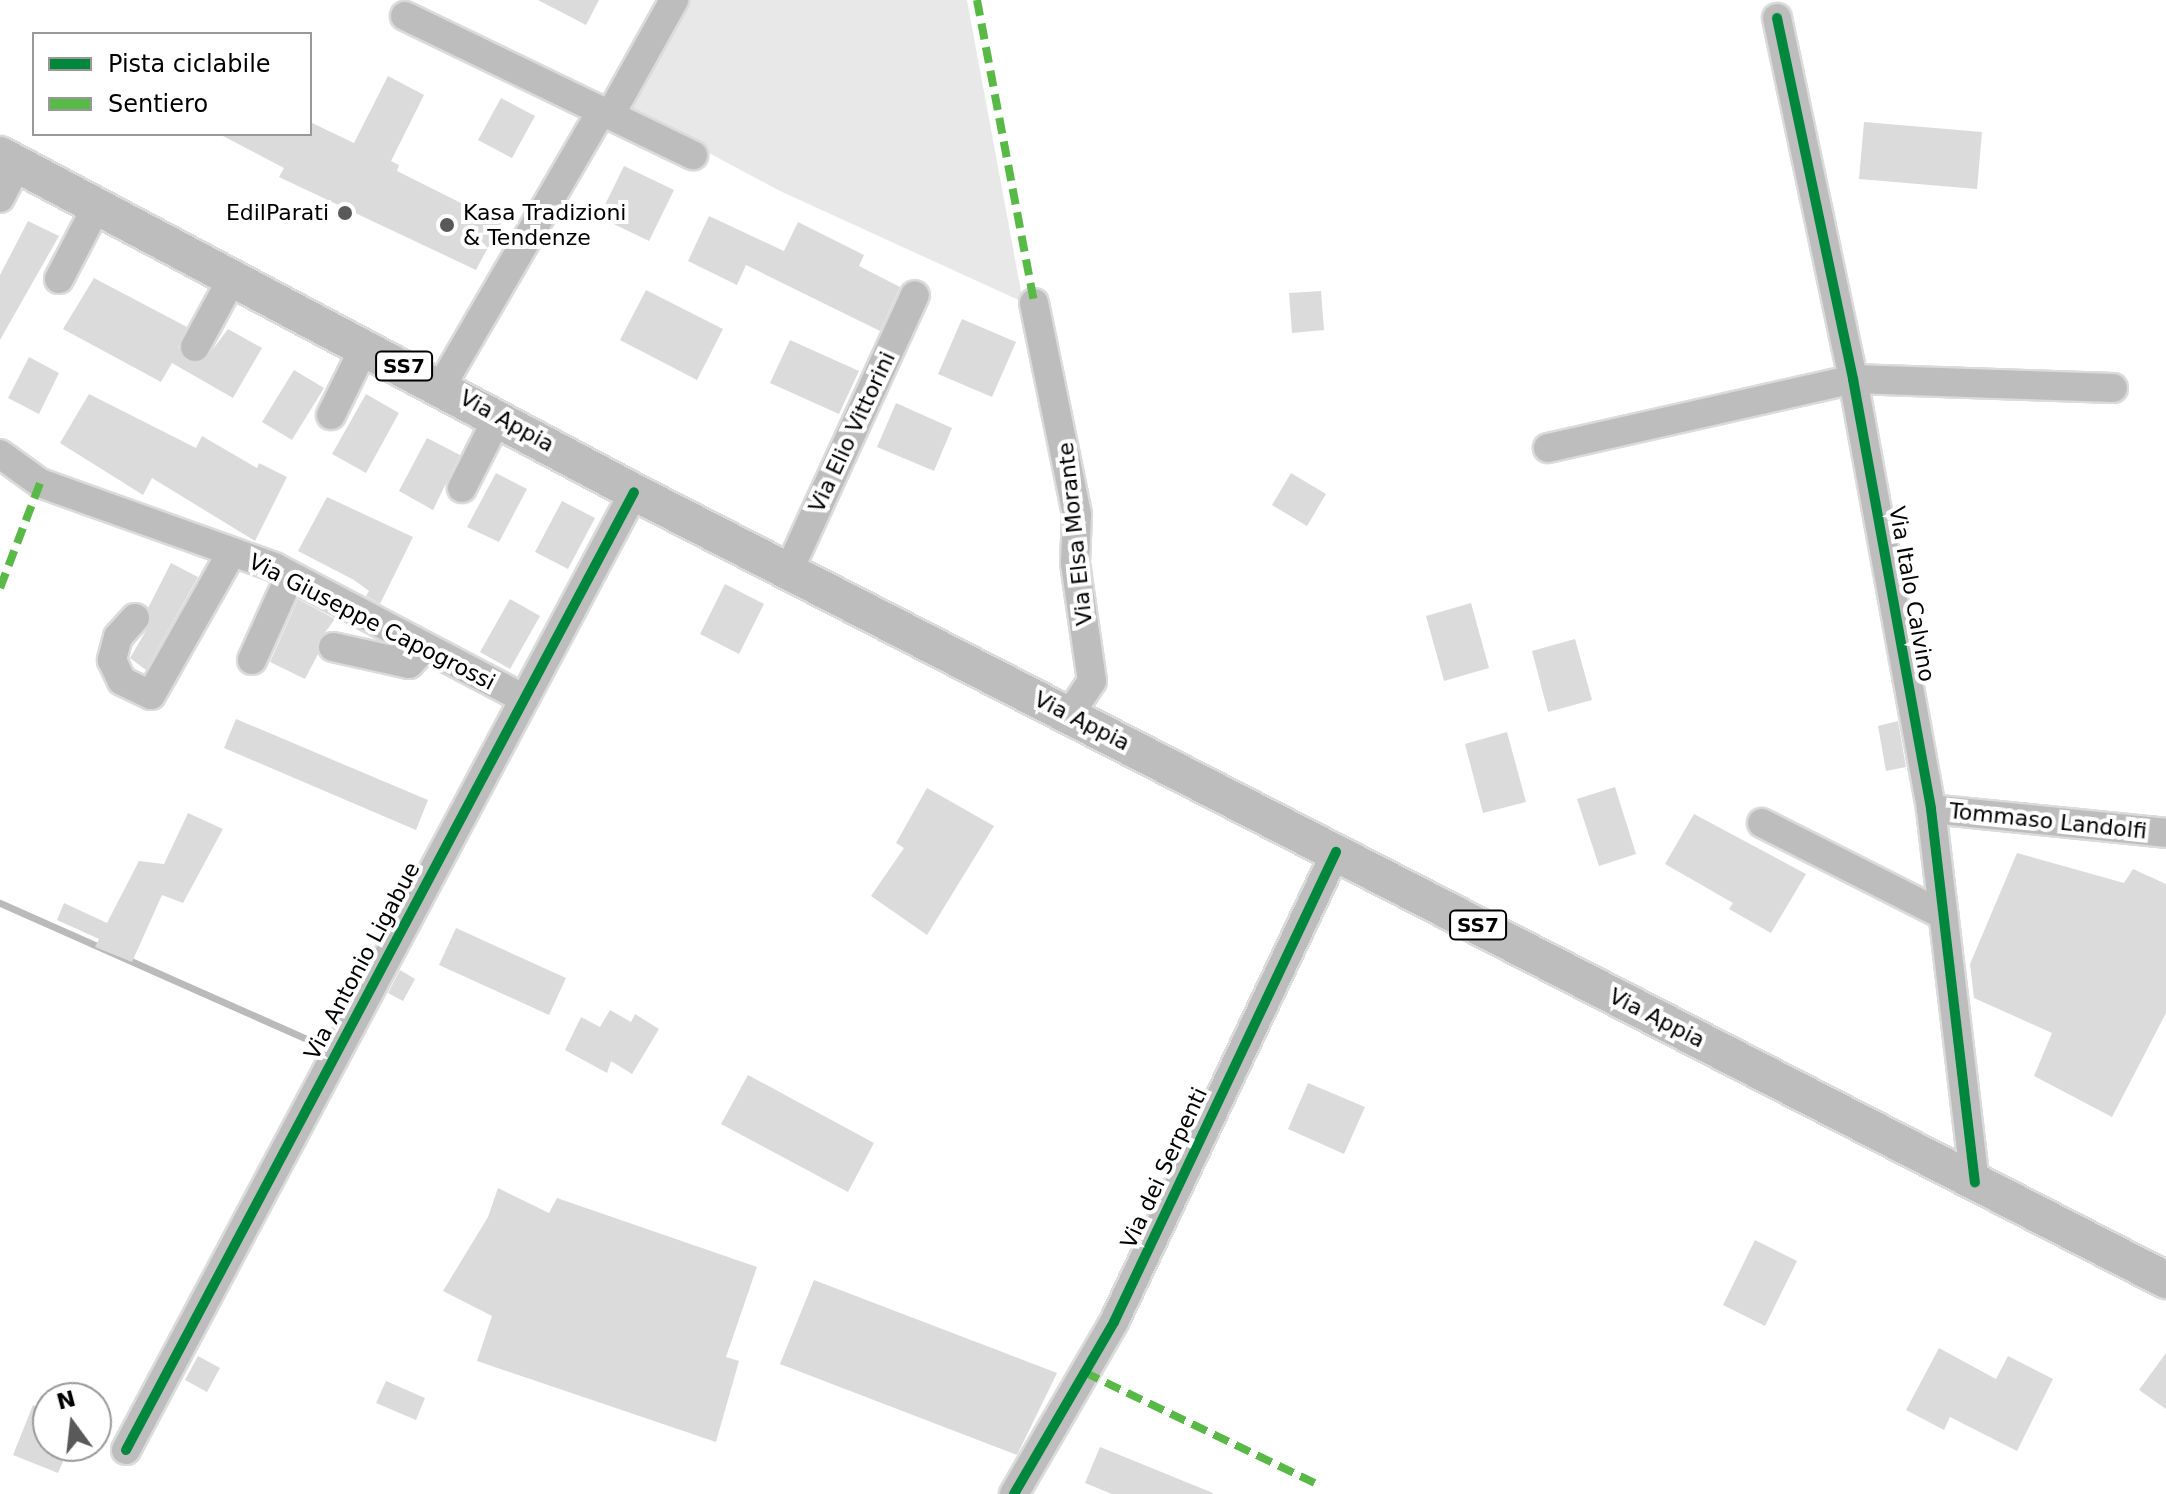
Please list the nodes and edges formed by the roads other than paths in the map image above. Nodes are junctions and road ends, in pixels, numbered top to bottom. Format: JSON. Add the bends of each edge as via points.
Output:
{"nodes":[{"id":1,"x":674,"y":0,"type":"edge"},
{"id":2,"x":405,"y":16,"type":"dead end"},
{"id":3,"x":1777,"y":18,"type":"dead end"},
{"id":4,"x":600,"y":113,"type":"junction"},
{"id":5,"x":693,"y":155,"type":"dead end"},
{"id":6,"x":8,"y":160,"type":"edge"},
{"id":7,"x":0,"y":198,"type":"edge"},
{"id":8,"x":97,"y":206,"type":"junction"},
{"id":9,"x":233,"y":277,"type":"junction"},
{"id":10,"x":59,"y":279,"type":"dead end"},
{"id":11,"x":915,"y":295,"type":"dead end"},
{"id":12,"x":1034,"y":303,"type":"dead end"},
{"id":13,"x":365,"y":346,"type":"junction"},
{"id":14,"x":195,"y":347,"type":"dead end"},
{"id":15,"x":1853,"y":379,"type":"junction"},
{"id":16,"x":442,"y":385,"type":"junction"},
{"id":17,"x":2113,"y":388,"type":"dead end"},
{"id":18,"x":331,"y":415,"type":"dead end"},
{"id":19,"x":498,"y":417,"type":"junction"},
{"id":20,"x":1548,"y":448,"type":"dead end"},
{"id":21,"x":0,"y":454,"type":"edge"},
{"id":22,"x":462,"y":488,"type":"dead end"},
{"id":23,"x":634,"y":492,"type":"junction"},
{"id":24,"x":232,"y":552,"type":"junction"},
{"id":25,"x":789,"y":570,"type":"junction"},
{"id":26,"x":290,"y":576,"type":"junction"},
{"id":27,"x":135,"y":618,"type":"dead end"},
{"id":28,"x":333,"y":647,"type":"dead end"},
{"id":29,"x":425,"y":647,"type":"junction"},
{"id":30,"x":252,"y":660,"type":"dead end"},
{"id":31,"x":524,"y":699,"type":"junction"},
{"id":32,"x":1070,"y":714,"type":"junction"},
{"id":33,"x":1931,"y":809,"type":"junction"},
{"id":34,"x":1762,"y":823,"type":"dead end"},
{"id":35,"x":2166,"y":833,"type":"edge"},
{"id":36,"x":1336,"y":852,"type":"junction"},
{"id":37,"x":1943,"y":915,"type":"junction"},
{"id":38,"x":1975,"y":1182,"type":"junction"},
{"id":39,"x":2166,"y":1280,"type":"edge"},
{"id":40,"x":126,"y":1450,"type":"dead end"},
{"id":41,"x":1014,"y":1494,"type":"edge"}],
"edges":[{"from":1,"to":4,"type":"street","via":[[614,108]]},
{"from":2,"to":4,"type":"street"},
{"from":3,"to":15,"type":"street","name":"Via Italo Calvino"},
{"from":4,"to":5,"type":"street"},
{"from":4,"to":16,"type":"street"},
{"from":6,"to":7,"type":"street"},
{"from":6,"to":8,"type":"main road","name":"Via Appia","number":"SS7"},
{"from":8,"to":9,"type":"main road","name":"Via Appia","number":"SS7"},
{"from":8,"to":10,"type":"street"},
{"from":9,"to":13,"type":"main road","name":"Via Appia","number":"SS7"},
{"from":9,"to":14,"type":"street"},
{"from":11,"to":25,"type":"street","name":"Via Elio Vittorini"},
{"from":12,"to":32,"type":"street","name":"Via Elsa Morante","via":[[1077,515],[1075,563],[1092,681]]},
{"from":13,"to":16,"type":"main road","name":"Via Appia","number":"SS7"},
{"from":13,"to":18,"type":"street"},
{"from":15,"to":17,"type":"street"},
{"from":15,"to":20,"type":"street"},
{"from":15,"to":33,"type":"street","name":"Via Italo Calvino"},
{"from":16,"to":19,"type":"main road","name":"Via Appia","number":"SS7"},
{"from":19,"to":22,"type":"street"},
{"from":19,"to":23,"type":"main road","name":"Via Appia","number":"SS7"},
{"from":21,"to":24,"type":"street","name":"Via Giuseppe Capogrossi","via":[[40,483]]},
{"from":23,"to":25,"type":"main road","name":"Via Appia","number":"SS7"},
{"from":23,"to":31,"type":"street","name":"Via Antonio Ligabue"},
{"from":24,"to":26,"type":"street","name":"Via Giuseppe Capogrossi"},
{"from":24,"to":27,"type":"street","via":[[151,695],[122,681],[112,660],[118,637]]},
{"from":25,"to":32,"type":"main road","name":"Via Appia","number":"SS7"},
{"from":26,"to":29,"type":"street","name":"Via Giuseppe Capogrossi"},
{"from":26,"to":30,"type":"street"},
{"from":28,"to":29,"type":"street","via":[[409,664]]},
{"from":29,"to":31,"type":"street","name":"Via Giuseppe Capogrossi"},
{"from":31,"to":40,"type":"street","name":"Via Antonio Ligabue"},
{"from":32,"to":36,"type":"main road","name":"Via Appia","number":"SS7"},
{"from":33,"to":35,"type":"street","name":"Tommaso Landolfi"},
{"from":33,"to":37,"type":"street","name":"Via Italo Calvino"},
{"from":34,"to":37,"type":"street"},
{"from":36,"to":38,"type":"main road","name":"Via Appia","number":"SS7"},
{"from":36,"to":41,"type":"street","name":"Via dei Serpenti","via":[[1114,1322]]},
{"from":37,"to":38,"type":"street","name":"Via Italo Calvino"},
{"from":38,"to":39,"type":"main road","name":"Via Appia","number":"SS7"}]}
